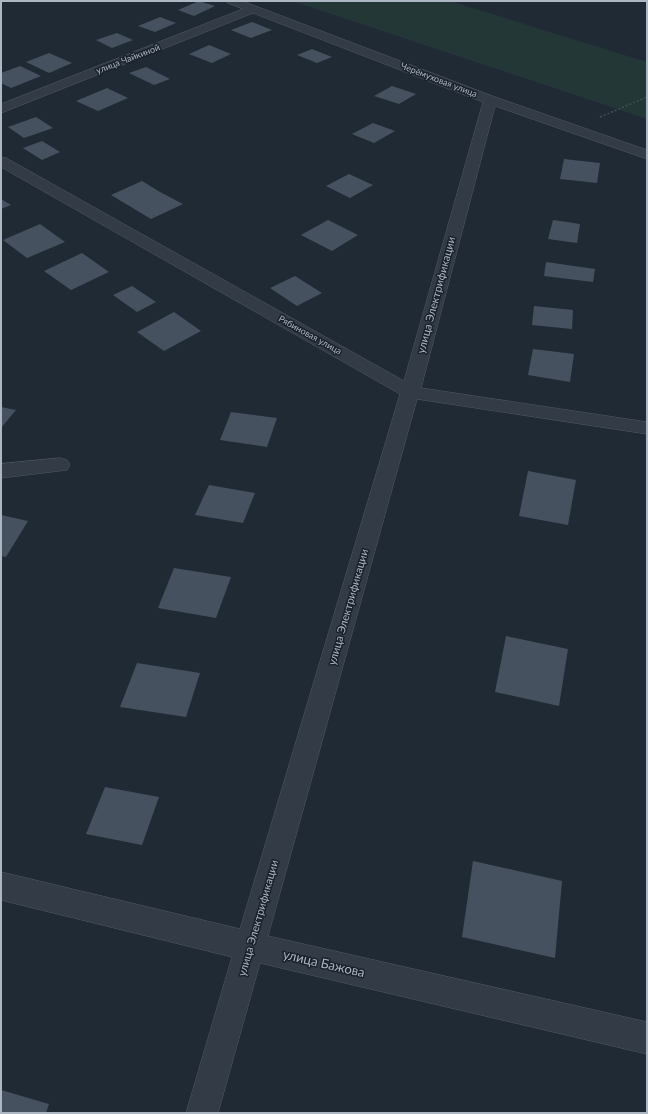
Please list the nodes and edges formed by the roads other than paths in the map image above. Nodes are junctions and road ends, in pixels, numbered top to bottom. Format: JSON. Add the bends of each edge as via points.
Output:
{"nodes":[{"id":1,"x":232,"y":1,"type":"edge"},
{"id":2,"x":254,"y":9,"type":"junction"},
{"id":3,"x":490,"y":100,"type":"junction"},
{"id":4,"x":1,"y":109,"type":"edge"},
{"id":5,"x":647,"y":155,"type":"edge"},
{"id":6,"x":1,"y":161,"type":"edge"},
{"id":7,"x":410,"y":392,"type":"junction"},
{"id":8,"x":647,"y":428,"type":"edge"},
{"id":9,"x":60,"y":465,"type":"dead end"},
{"id":10,"x":1,"y":471,"type":"edge"},
{"id":11,"x":1,"y":886,"type":"edge"},
{"id":12,"x":249,"y":946,"type":"junction"},
{"id":13,"x":647,"y":1038,"type":"edge"},
{"id":14,"x":202,"y":1113,"type":"edge"}],
"edges":[{"from":1,"to":2,"type":"street","name":"Черёмуховая улица"},
{"from":2,"to":3,"type":"street","name":"Черёмуховая улица"},
{"from":2,"to":4,"type":"street","name":"улица Чайкиной"},
{"from":3,"to":5,"type":"street","name":"Черёмуховая улица"},
{"from":3,"to":7,"type":"street","name":"улица Электрификации"},
{"from":6,"to":7,"type":"street","name":"Рябиновая улица"},
{"from":7,"to":8,"type":"street","name":"Рябиновая улица"},
{"from":7,"to":12,"type":"street","name":"улица Электрификации"},
{"from":9,"to":10,"type":"street"},
{"from":11,"to":12,"type":"street","name":"улица Бажова"},
{"from":12,"to":13,"type":"street","name":"улица Бажова"},
{"from":12,"to":14,"type":"street","name":"улица Электрификации"}]}
